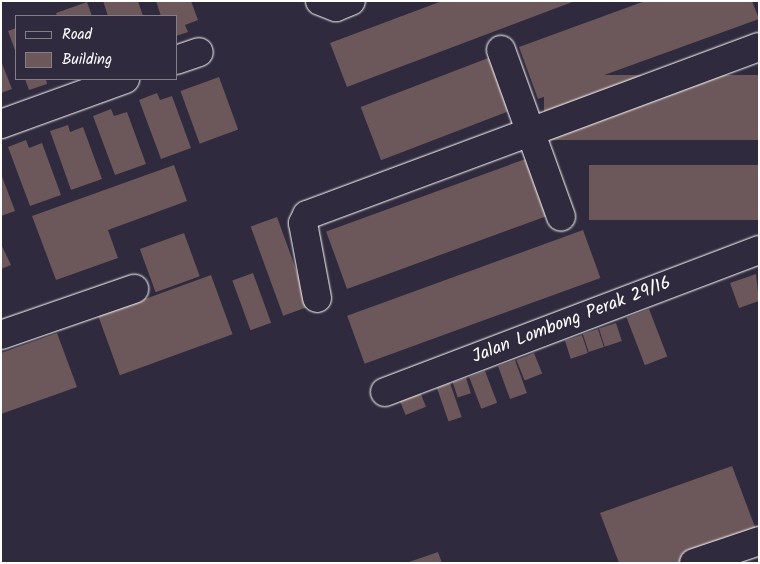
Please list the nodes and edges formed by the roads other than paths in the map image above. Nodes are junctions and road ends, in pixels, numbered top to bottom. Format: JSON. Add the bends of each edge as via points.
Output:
{"nodes":[{"id":1,"x":320,"y":1,"type":"edge"},
{"id":2,"x":351,"y":1,"type":"edge"},
{"id":3,"x":759,"y":47,"type":"edge"},
{"id":4,"x":501,"y":50,"type":"dead end"},
{"id":5,"x":122,"y":80,"type":"edge"},
{"id":6,"x":1,"y":124,"type":"edge"},
{"id":7,"x":531,"y":132,"type":"junction"},
{"id":8,"x":561,"y":217,"type":"dead end"},
{"id":9,"x":759,"y":250,"type":"edge"},
{"id":10,"x":134,"y":289,"type":"dead end"},
{"id":11,"x":317,"y":298,"type":"dead end"},
{"id":12,"x":1,"y":335,"type":"edge"},
{"id":13,"x":385,"y":392,"type":"dead end"},
{"id":14,"x":759,"y":541,"type":"edge"},
{"id":15,"x":694,"y":563,"type":"edge"}],
"edges":[{"from":1,"to":2,"type":"street","via":[[336,7]]},
{"from":3,"to":7,"type":"street"},
{"from":4,"to":7,"type":"street"},
{"from":5,"to":6,"type":"street"},
{"from":7,"to":8,"type":"street"},
{"from":7,"to":11,"type":"street","via":[[308,215],[303,223]]},
{"from":9,"to":13,"type":"street","name":"Jalan Lombong Perak 29/16"},
{"from":10,"to":12,"type":"street"},
{"from":14,"to":15,"type":"street"}]}
